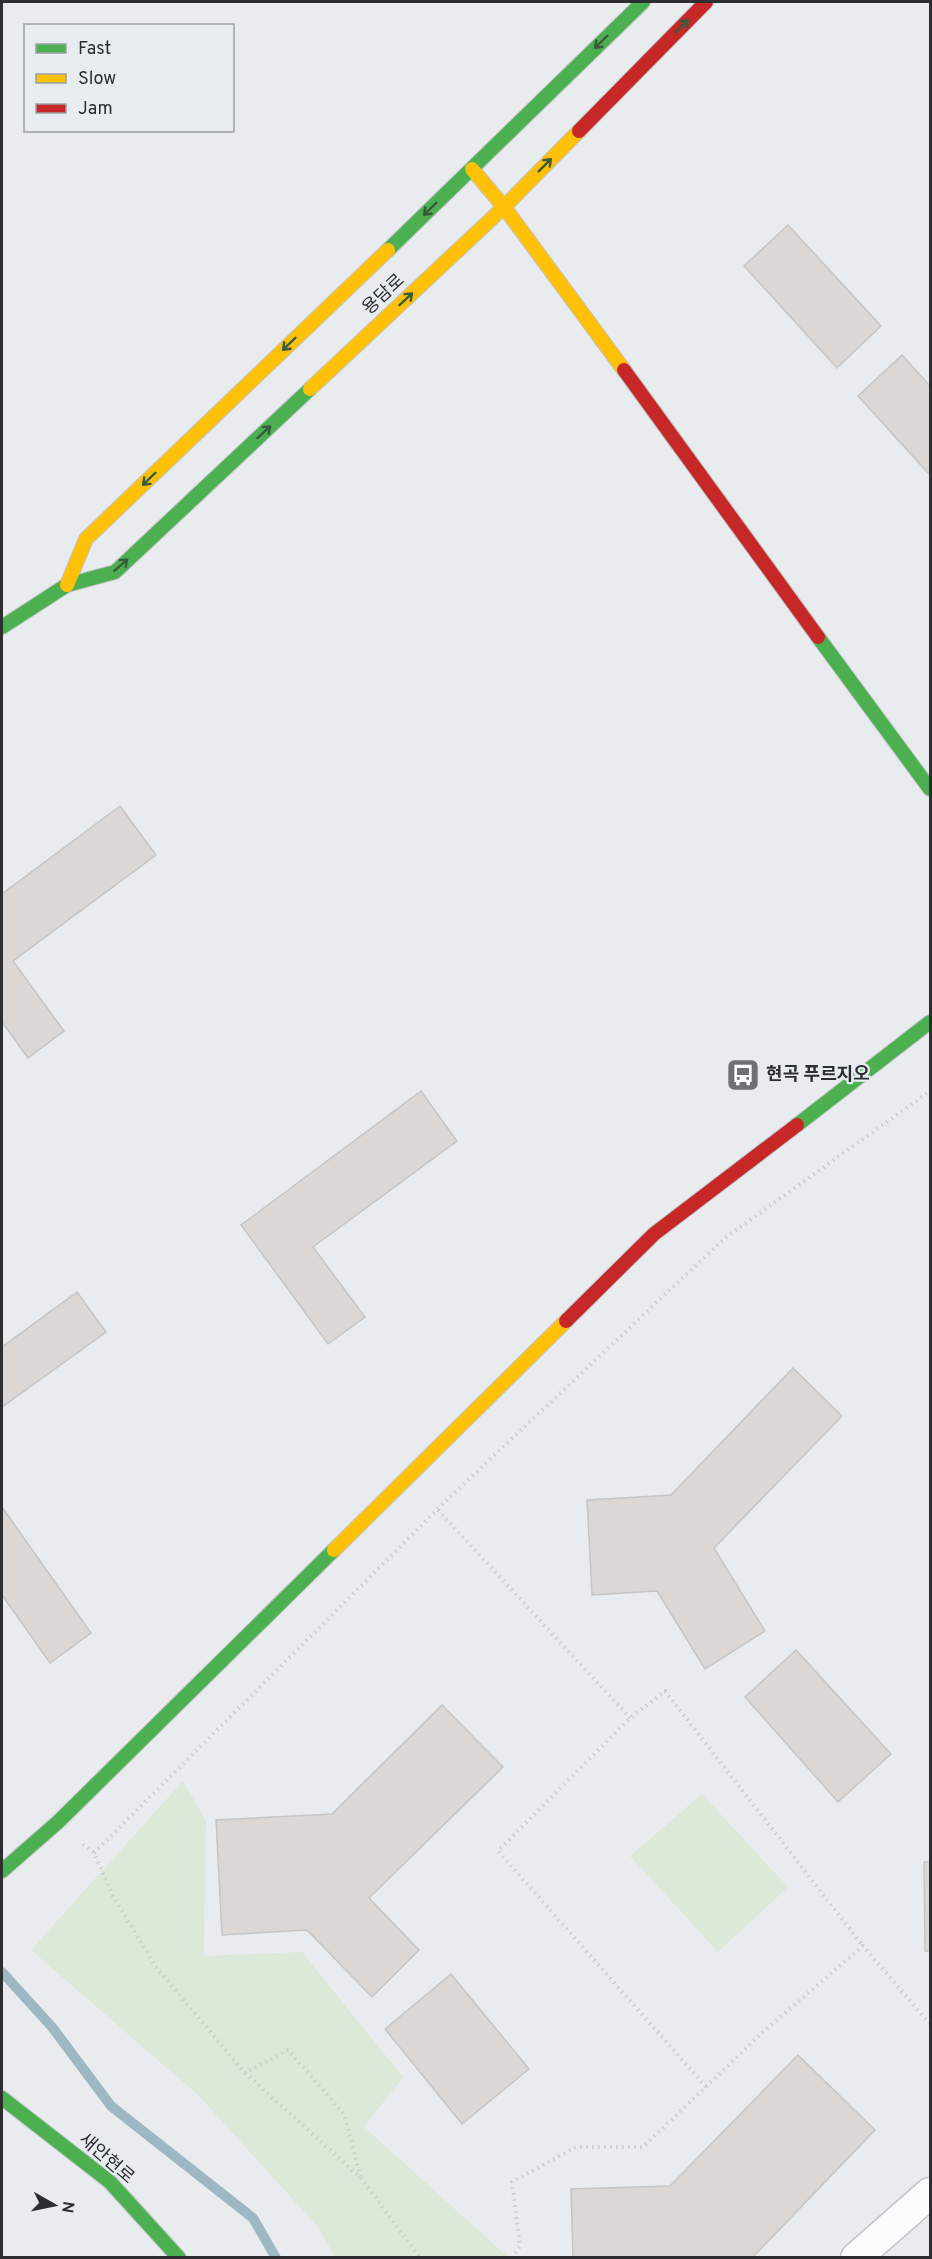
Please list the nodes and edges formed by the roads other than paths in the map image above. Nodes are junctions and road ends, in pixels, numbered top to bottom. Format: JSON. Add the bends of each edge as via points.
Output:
{"nodes":[{"id":1,"x":643,"y":2,"type":"edge"},
{"id":2,"x":706,"y":2,"type":"edge"},
{"id":3,"x":472,"y":169,"type":"junction"},
{"id":4,"x":504,"y":207,"type":"junction"},
{"id":5,"x":68,"y":585,"type":"junction"},
{"id":6,"x":2,"y":627,"type":"edge"},
{"id":7,"x":930,"y":789,"type":"edge"},
{"id":8,"x":930,"y":1023,"type":"edge"},
{"id":9,"x":2,"y":1871,"type":"edge"},
{"id":10,"x":2,"y":2098,"type":"edge"},
{"id":11,"x":930,"y":2193,"type":"edge"},
{"id":12,"x":179,"y":2258,"type":"edge"},
{"id":13,"x":856,"y":2258,"type":"edge"}],
"edges":[{"from":1,"to":3,"type":"street","name":"용담로","one_way":true},
{"from":4,"to":2,"type":"street","name":"용담로","one_way":true},
{"from":3,"to":4,"type":"street"},
{"from":3,"to":5,"type":"street","name":"용담로","one_way":true,"via":[[86,539]]},
{"from":5,"to":4,"type":"street","name":"용담로","one_way":true,"via":[[115,572]]},
{"from":4,"to":7,"type":"street"},
{"from":5,"to":6,"type":"street","name":"용담로"},
{"from":8,"to":9,"type":"street","via":[[654,1234],[58,1822]]},
{"from":10,"to":12,"type":"street","name":"새안현로","via":[[110,2182]]},
{"from":11,"to":13,"type":"street"}]}
